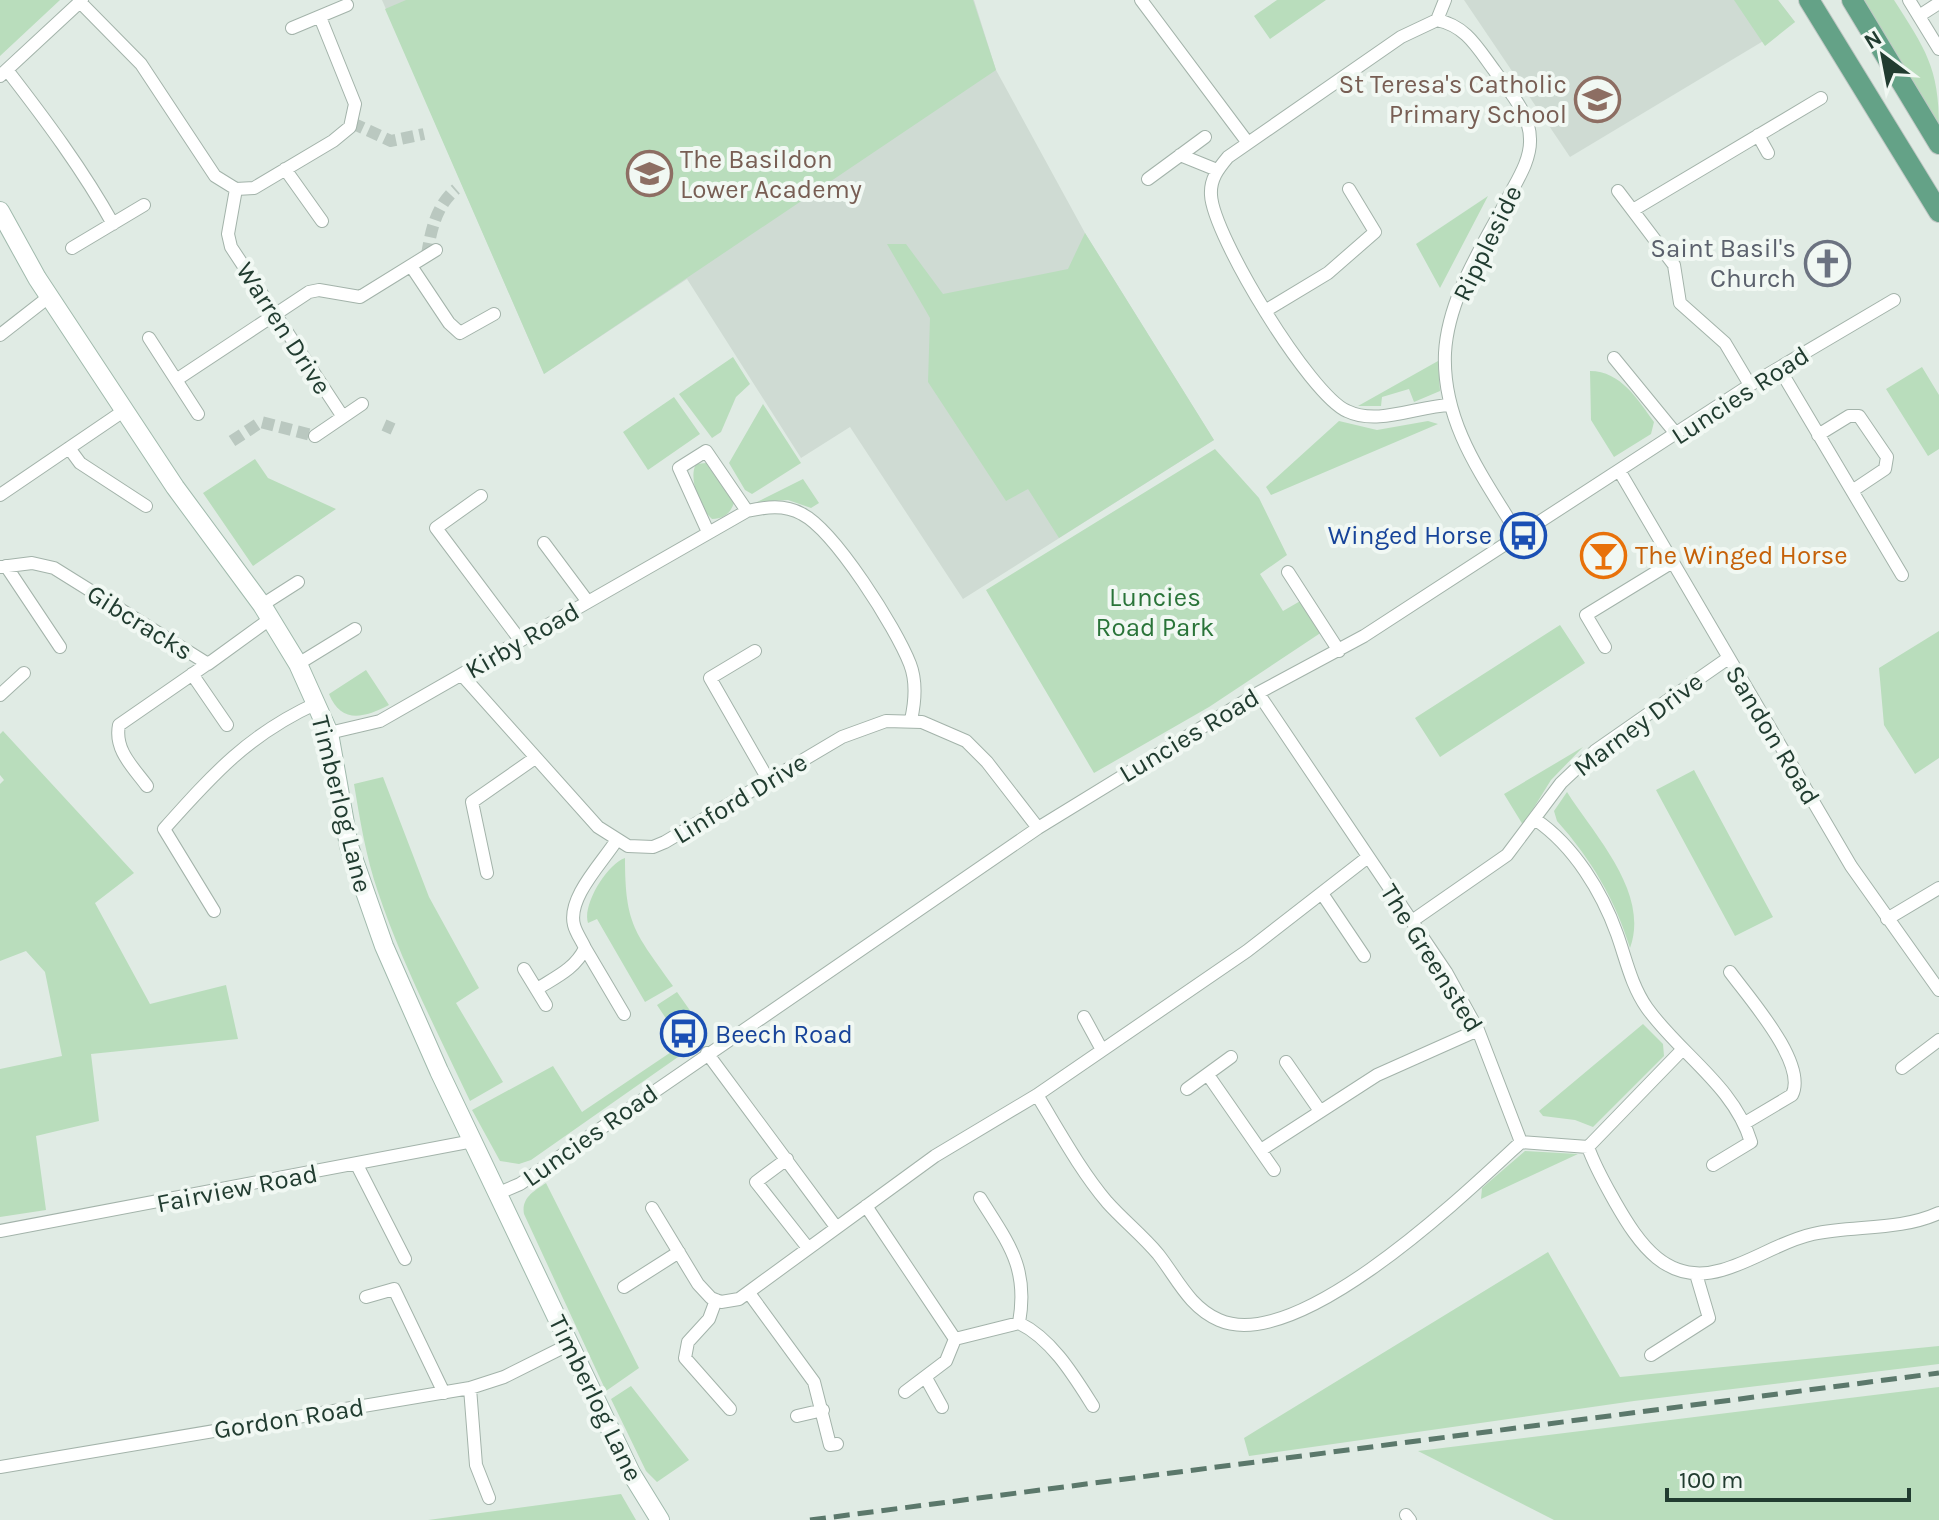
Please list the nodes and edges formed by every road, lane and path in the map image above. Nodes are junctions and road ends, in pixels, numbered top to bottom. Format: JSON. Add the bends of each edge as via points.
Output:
{"nodes":[{"id":1,"x":1141,"y":0,"type":"edge"},
{"id":2,"x":1445,"y":0,"type":"edge"},
{"id":3,"x":1809,"y":0,"type":"edge"},
{"id":4,"x":1852,"y":0,"type":"edge"},
{"id":5,"x":1909,"y":0,"type":"edge"},
{"id":6,"x":81,"y":1,"type":"edge"},
{"id":7,"x":1939,"y":3,"type":"edge"},
{"id":8,"x":347,"y":5,"type":"dead end"},
{"id":9,"x":1919,"y":16,"type":"junction"},
{"id":10,"x":320,"y":17,"type":"junction"},
{"id":11,"x":1437,"y":20,"type":"junction"},
{"id":12,"x":292,"y":28,"type":"dead end"},
{"id":13,"x":1939,"y":49,"type":"edge"},
{"id":14,"x":4,"y":73,"type":"edge"},
{"id":15,"x":1821,"y":98,"type":"dead end"},
{"id":16,"x":1758,"y":135,"type":"junction"},
{"id":17,"x":1205,"y":137,"type":"dead end"},
{"id":18,"x":1248,"y":143,"type":"junction"},
{"id":19,"x":1939,"y":144,"type":"edge"},
{"id":20,"x":1768,"y":153,"type":"dead end"},
{"id":21,"x":1180,"y":155,"type":"junction"},
{"id":22,"x":285,"y":169,"type":"junction"},
{"id":23,"x":1217,"y":170,"type":"junction"},
{"id":24,"x":1148,"y":179,"type":"dead end"},
{"id":25,"x":236,"y":189,"type":"junction"},
{"id":26,"x":1349,"y":189,"type":"dead end"},
{"id":27,"x":1618,"y":191,"type":"dead end"},
{"id":28,"x":144,"y":205,"type":"dead end"},
{"id":29,"x":1633,"y":210,"type":"junction"},
{"id":30,"x":0,"y":211,"type":"edge"},
{"id":31,"x":1939,"y":212,"type":"edge"},
{"id":32,"x":322,"y":221,"type":"dead end"},
{"id":33,"x":113,"y":224,"type":"junction"},
{"id":34,"x":72,"y":248,"type":"dead end"},
{"id":35,"x":436,"y":250,"type":"tunnel mouth"},
{"id":36,"x":411,"y":266,"type":"junction"},
{"id":37,"x":50,"y":296,"type":"junction"},
{"id":38,"x":1894,"y":300,"type":"dead end"},
{"id":39,"x":1265,"y":311,"type":"junction"},
{"id":40,"x":275,"y":314,"type":"junction"},
{"id":41,"x":494,"y":314,"type":"dead end"},
{"id":42,"x":0,"y":335,"type":"edge"},
{"id":43,"x":149,"y":338,"type":"dead end"},
{"id":44,"x":1614,"y":358,"type":"dead end"},
{"id":45,"x":1779,"y":368,"type":"junction"},
{"id":46,"x":176,"y":380,"type":"junction"},
{"id":47,"x":1750,"y":385,"type":"junction"},
{"id":48,"x":362,"y":404,"type":"dead end"},
{"id":49,"x":1450,"y":405,"type":"junction"},
{"id":50,"x":125,"y":410,"type":"junction"},
{"id":51,"x":198,"y":414,"type":"dead end"},
{"id":52,"x":343,"y":417,"type":"junction"},
{"id":53,"x":1677,"y":435,"type":"junction"},
{"id":54,"x":1818,"y":435,"type":"junction"},
{"id":55,"x":315,"y":436,"type":"dead end"},
{"id":56,"x":69,"y":448,"type":"junction"},
{"id":57,"x":1620,"y":472,"type":"junction"},
{"id":58,"x":1852,"y":491,"type":"junction"},
{"id":59,"x":0,"y":495,"type":"edge"},
{"id":60,"x":481,"y":496,"type":"dead end"},
{"id":61,"x":146,"y":506,"type":"dead end"},
{"id":62,"x":747,"y":511,"type":"junction"},
{"id":63,"x":708,"y":532,"type":"junction"},
{"id":64,"x":1519,"y":536,"type":"junction"},
{"id":65,"x":544,"y":543,"type":"dead end"},
{"id":66,"x":1671,"y":563,"type":"junction"},
{"id":67,"x":3,"y":567,"type":"edge"},
{"id":68,"x":1288,"y":572,"type":"dead end"},
{"id":69,"x":1902,"y":575,"type":"dead end"},
{"id":70,"x":298,"y":582,"type":"dead end"},
{"id":71,"x":588,"y":602,"type":"junction"},
{"id":72,"x":266,"y":612,"type":"junction"},
{"id":73,"x":355,"y":629,"type":"dead end"},
{"id":74,"x":520,"y":640,"type":"junction"},
{"id":75,"x":60,"y":647,"type":"dead end"},
{"id":76,"x":1605,"y":647,"type":"dead end"},
{"id":77,"x":755,"y":651,"type":"dead end"},
{"id":78,"x":1339,"y":651,"type":"junction"},
{"id":79,"x":1727,"y":659,"type":"junction"},
{"id":80,"x":210,"y":662,"type":"junction"},
{"id":81,"x":298,"y":664,"type":"junction"},
{"id":82,"x":24,"y":673,"type":"dead end"},
{"id":83,"x":192,"y":674,"type":"junction"},
{"id":84,"x":462,"y":675,"type":"junction"},
{"id":85,"x":1258,"y":693,"type":"junction"},
{"id":86,"x":0,"y":695,"type":"edge"},
{"id":87,"x":317,"y":703,"type":"junction"},
{"id":88,"x":911,"y":720,"type":"junction"},
{"id":89,"x":227,"y":725,"type":"dead end"},
{"id":90,"x":329,"y":733,"type":"junction"},
{"id":91,"x":535,"y":758,"type":"junction"},
{"id":92,"x":769,"y":781,"type":"junction"},
{"id":93,"x":147,"y":786,"type":"dead end"},
{"id":94,"x":1536,"y":820,"type":"junction"},
{"id":95,"x":1038,"y":828,"type":"junction"},
{"id":96,"x":616,"y":841,"type":"junction"},
{"id":97,"x":1368,"y":857,"type":"junction"},
{"id":98,"x":487,"y":873,"type":"dead end"},
{"id":99,"x":1939,"y":888,"type":"edge"},
{"id":100,"x":1323,"y":895,"type":"junction"},
{"id":101,"x":214,"y":911,"type":"dead end"},
{"id":102,"x":1887,"y":919,"type":"junction"},
{"id":103,"x":1412,"y":921,"type":"junction"},
{"id":104,"x":585,"y":948,"type":"junction"},
{"id":105,"x":1364,"y":956,"type":"dead end"},
{"id":106,"x":524,"y":969,"type":"dead end"},
{"id":107,"x":1730,"y":972,"type":"dead end"},
{"id":108,"x":537,"y":989,"type":"junction"},
{"id":109,"x":1939,"y":990,"type":"edge"},
{"id":110,"x":546,"y":1005,"type":"dead end"},
{"id":111,"x":624,"y":1014,"type":"dead end"},
{"id":112,"x":1084,"y":1017,"type":"dead end"},
{"id":113,"x":1478,"y":1030,"type":"junction"},
{"id":114,"x":1939,"y":1040,"type":"edge"},
{"id":115,"x":1683,"y":1049,"type":"junction"},
{"id":116,"x":1102,"y":1050,"type":"junction"},
{"id":117,"x":707,"y":1053,"type":"junction"},
{"id":118,"x":1231,"y":1057,"type":"dead end"},
{"id":119,"x":1286,"y":1062,"type":"dead end"},
{"id":120,"x":1902,"y":1068,"type":"dead end"},
{"id":121,"x":1208,"y":1075,"type":"junction"},
{"id":122,"x":1187,"y":1089,"type":"dead end"},
{"id":123,"x":1037,"y":1095,"type":"junction"},
{"id":124,"x":1320,"y":1111,"type":"junction"},
{"id":125,"x":1745,"y":1123,"type":"junction"},
{"id":126,"x":473,"y":1141,"type":"junction"},
{"id":127,"x":1521,"y":1142,"type":"junction"},
{"id":128,"x":1588,"y":1147,"type":"junction"},
{"id":129,"x":1261,"y":1150,"type":"junction"},
{"id":130,"x":787,"y":1159,"type":"junction"},
{"id":131,"x":357,"y":1165,"type":"junction"},
{"id":132,"x":1713,"y":1165,"type":"dead end"},
{"id":133,"x":1274,"y":1170,"type":"dead end"},
{"id":134,"x":499,"y":1193,"type":"junction"},
{"id":135,"x":980,"y":1198,"type":"dead end"},
{"id":136,"x":866,"y":1206,"type":"junction"},
{"id":137,"x":652,"y":1208,"type":"dead end"},
{"id":138,"x":1939,"y":1213,"type":"edge"},
{"id":139,"x":836,"y":1227,"type":"junction"},
{"id":140,"x":0,"y":1231,"type":"edge"},
{"id":141,"x":808,"y":1248,"type":"junction"},
{"id":142,"x":679,"y":1252,"type":"junction"},
{"id":143,"x":405,"y":1259,"type":"dead end"},
{"id":144,"x":1696,"y":1274,"type":"junction"},
{"id":145,"x":624,"y":1287,"type":"dead end"},
{"id":146,"x":749,"y":1293,"type":"junction"},
{"id":147,"x":366,"y":1297,"type":"dead end"},
{"id":148,"x":716,"y":1300,"type":"junction"},
{"id":149,"x":1019,"y":1323,"type":"junction"},
{"id":150,"x":955,"y":1339,"type":"junction"},
{"id":151,"x":570,"y":1344,"type":"junction"},
{"id":152,"x":1651,"y":1355,"type":"dead end"},
{"id":153,"x":926,"y":1378,"type":"junction"},
{"id":154,"x":470,"y":1388,"type":"junction"},
{"id":155,"x":905,"y":1392,"type":"dead end"},
{"id":156,"x":444,"y":1393,"type":"junction"},
{"id":157,"x":1093,"y":1406,"type":"dead end"},
{"id":158,"x":942,"y":1407,"type":"dead end"},
{"id":159,"x":730,"y":1409,"type":"dead end"},
{"id":160,"x":823,"y":1410,"type":"junction"},
{"id":161,"x":797,"y":1416,"type":"dead end"},
{"id":162,"x":837,"y":1444,"type":"dead end"},
{"id":163,"x":0,"y":1467,"type":"edge"},
{"id":164,"x":489,"y":1498,"type":"dead end"},
{"id":165,"x":660,"y":1520,"type":"edge"}],
"edges":[{"from":1,"to":18,"type":"street"},
{"from":2,"to":11,"type":"street"},
{"from":3,"to":31,"type":"main road"},
{"from":4,"to":19,"type":"main road"},
{"from":5,"to":9,"type":"street"},
{"from":6,"to":14,"type":"street"},
{"from":6,"to":25,"type":"street","via":[[141,64],[215,176]]},
{"from":7,"to":9,"type":"street"},
{"from":8,"to":10,"type":"street"},
{"from":9,"to":13,"type":"street"},
{"from":10,"to":12,"type":"street"},
{"from":10,"to":22,"type":"street","via":[[355,115],[343,135]]},
{"from":11,"to":18,"type":"street","via":[[1401,37]]},
{"from":11,"to":49,"type":"street","name":"Rippleside","via":[[1469,35],[1517,103],[1530,139],[1522,172],[1453,312],[1445,354]]},
{"from":14,"to":33,"type":"street","via":[[80,166]]},
{"from":15,"to":16,"type":"street"},
{"from":16,"to":20,"type":"street"},
{"from":16,"to":29,"type":"street"},
{"from":17,"to":21,"type":"street"},
{"from":18,"to":23,"type":"street"},
{"from":21,"to":23,"type":"street"},
{"from":21,"to":24,"type":"street"},
{"from":22,"to":25,"type":"street","via":[[254,188]]},
{"from":22,"to":32,"type":"street"},
{"from":23,"to":39,"type":"street","via":[[1213,211]]},
{"from":25,"to":40,"type":"street","name":"Warren Drive","via":[[228,234],[231,247]]},
{"from":26,"to":39,"type":"street","via":[[1375,232],[1328,273]]},
{"from":27,"to":29,"type":"street"},
{"from":28,"to":33,"type":"street"},
{"from":29,"to":47,"type":"street","via":[[1674,265],[1680,303],[1725,343]]},
{"from":30,"to":37,"type":"main road","name":"Timberlog Lane"},
{"from":33,"to":34,"type":"street"},
{"from":35,"to":36,"type":"street"},
{"from":36,"to":40,"type":"street","via":[[360,297],[319,290]]},
{"from":36,"to":41,"type":"street","via":[[460,333]]},
{"from":37,"to":42,"type":"street"},
{"from":37,"to":50,"type":"main road","name":"Timberlog Lane"},
{"from":38,"to":45,"type":"street","name":"Luncies Road"},
{"from":39,"to":49,"type":"street","via":[[1319,389],[1344,411],[1359,416]]},
{"from":40,"to":46,"type":"street"},
{"from":40,"to":52,"type":"street","name":"Warren Drive"},
{"from":43,"to":46,"type":"street"},
{"from":44,"to":53,"type":"street"},
{"from":45,"to":47,"type":"street","name":"Luncies Road"},
{"from":45,"to":54,"type":"street"},
{"from":46,"to":51,"type":"street"},
{"from":47,"to":53,"type":"street","name":"Luncies Road"},
{"from":48,"to":52,"type":"street","name":"Warren Drive"},
{"from":49,"to":64,"type":"street","name":"Rippleside","via":[[1463,443]]},
{"from":50,"to":56,"type":"street"},
{"from":50,"to":72,"type":"main road","name":"Timberlog Lane"},
{"from":52,"to":55,"type":"street","name":"Warren Drive"},
{"from":53,"to":57,"type":"street","name":"Luncies Road"},
{"from":54,"to":58,"type":"street"},
{"from":54,"to":58,"type":"street","via":[[1849,416],[1859,416],[1887,457],[1885,469]]},
{"from":56,"to":59,"type":"street"},
{"from":56,"to":61,"type":"street","via":[[80,463]]},
{"from":57,"to":64,"type":"street","name":"Luncies Road"},
{"from":57,"to":66,"type":"street","name":"Sandon Road"},
{"from":58,"to":69,"type":"street"},
{"from":60,"to":74,"type":"street","via":[[436,528]]},
{"from":62,"to":63,"type":"street","name":"Kirby Road"},
{"from":62,"to":63,"type":"street","via":[[706,451],[679,468]]},
{"from":62,"to":88,"type":"street","name":"Kirby Road","via":[[782,507],[800,513],[832,538],[911,667]]},
{"from":63,"to":71,"type":"street","name":"Kirby Road"},
{"from":64,"to":78,"type":"street","name":"Luncies Road"},
{"from":65,"to":71,"type":"street"},
{"from":66,"to":76,"type":"street","via":[[1586,615]]},
{"from":66,"to":79,"type":"street","name":"Sandon Road"},
{"from":67,"to":75,"type":"street"},
{"from":67,"to":80,"type":"street","name":"Gibcracks","via":[[54,568]]},
{"from":68,"to":78,"type":"street"},
{"from":70,"to":72,"type":"street","name":"Gibcracks"},
{"from":71,"to":74,"type":"street","name":"Kirby Road"},
{"from":72,"to":80,"type":"street","name":"Gibcracks"},
{"from":72,"to":81,"type":"main road","name":"Timberlog Lane"},
{"from":73,"to":81,"type":"street"},
{"from":74,"to":84,"type":"street","name":"Kirby Road"},
{"from":77,"to":92,"type":"street","via":[[710,678]]},
{"from":78,"to":85,"type":"street","name":"Luncies Road"},
{"from":79,"to":94,"type":"street","name":"Marney Drive","via":[[1595,751],[1561,783]]},
{"from":79,"to":102,"type":"street","name":"Sandon Road"},
{"from":80,"to":83,"type":"street"},
{"from":81,"to":87,"type":"main road","name":"Timberlog Lane"},
{"from":82,"to":86,"type":"street"},
{"from":83,"to":89,"type":"street"},
{"from":83,"to":93,"type":"street","via":[[119,725],[119,749]]},
{"from":84,"to":90,"type":"street","name":"Kirby Road","via":[[380,721]]},
{"from":84,"to":91,"type":"street"},
{"from":85,"to":95,"type":"street","name":"Luncies Road"},
{"from":85,"to":97,"type":"street","name":"The Greensted"},
{"from":87,"to":90,"type":"main road","name":"Timberlog Lane"},
{"from":87,"to":101,"type":"street","via":[[259,733],[164,829]]},
{"from":88,"to":92,"type":"street","name":"Linford Drive","via":[[856,729]]},
{"from":88,"to":95,"type":"street","name":"Linford Drive","via":[[966,741]]},
{"from":90,"to":126,"type":"main road","name":"Timberlog Lane","via":[[349,846],[366,900]]},
{"from":91,"to":96,"type":"street"},
{"from":91,"to":98,"type":"street","via":[[472,802]]},
{"from":92,"to":96,"type":"street","name":"Linford Drive","via":[[665,842],[640,847]]},
{"from":94,"to":103,"type":"street","name":"Marney Drive","via":[[1495,865]]},
{"from":94,"to":115,"type":"street","via":[[1560,841],[1595,888],[1634,986]]},
{"from":95,"to":117,"type":"street","name":"Luncies Road"},
{"from":96,"to":104,"type":"street","via":[[575,902],[574,927]]},
{"from":97,"to":100,"type":"street"},
{"from":97,"to":103,"type":"street","name":"The Greensted"},
{"from":99,"to":102,"type":"street"},
{"from":100,"to":105,"type":"street"},
{"from":100,"to":116,"type":"street"},
{"from":102,"to":109,"type":"street","name":"Sandon Road"},
{"from":103,"to":113,"type":"street","name":"The Greensted"},
{"from":104,"to":108,"type":"street","via":[[571,968]]},
{"from":104,"to":111,"type":"street"},
{"from":106,"to":108,"type":"street"},
{"from":107,"to":125,"type":"street","via":[[1784,1048],[1797,1082],[1792,1095]]},
{"from":108,"to":110,"type":"street"},
{"from":112,"to":116,"type":"street"},
{"from":113,"to":124,"type":"street","via":[[1410,1058]]},
{"from":113,"to":127,"type":"street","name":"The Greensted"},
{"from":114,"to":120,"type":"street"},
{"from":115,"to":125,"type":"street"},
{"from":115,"to":128,"type":"street"},
{"from":116,"to":123,"type":"street"},
{"from":117,"to":130,"type":"street"},
{"from":117,"to":134,"type":"street","name":"Luncies Road","via":[[520,1184]]},
{"from":118,"to":121,"type":"street"},
{"from":119,"to":124,"type":"street"},
{"from":121,"to":122,"type":"street"},
{"from":121,"to":129,"type":"street"},
{"from":123,"to":127,"type":"street","via":[[1107,1202],[1148,1242],[1191,1300],[1238,1326],[1276,1319],[1374,1267],[1422,1232]]},
{"from":123,"to":136,"type":"street","via":[[935,1156]]},
{"from":124,"to":129,"type":"street"},
{"from":125,"to":132,"type":"street","via":[[1751,1142]]},
{"from":126,"to":131,"type":"street","name":"Fairview Road"},
{"from":126,"to":134,"type":"main road","name":"Timberlog Lane"},
{"from":127,"to":128,"type":"street"},
{"from":128,"to":144,"type":"street","via":[[1641,1245],[1660,1262]]},
{"from":129,"to":133,"type":"street"},
{"from":130,"to":139,"type":"street"},
{"from":130,"to":141,"type":"street","via":[[756,1182]]},
{"from":131,"to":140,"type":"street","name":"Fairview Road"},
{"from":131,"to":143,"type":"street"},
{"from":134,"to":151,"type":"main road","name":"Timberlog Lane"},
{"from":135,"to":149,"type":"street","via":[[1019,1262]]},
{"from":136,"to":139,"type":"street"},
{"from":136,"to":150,"type":"street"},
{"from":137,"to":142,"type":"street"},
{"from":138,"to":144,"type":"street","via":[[1909,1223],[1793,1239],[1725,1269]]},
{"from":139,"to":141,"type":"street"},
{"from":141,"to":146,"type":"street"},
{"from":142,"to":145,"type":"street"},
{"from":142,"to":148,"type":"street","via":[[698,1284]]},
{"from":144,"to":152,"type":"street","via":[[1709,1318]]},
{"from":146,"to":148,"type":"street","via":[[730,1302]]},
{"from":146,"to":160,"type":"street","via":[[814,1382]]},
{"from":147,"to":156,"type":"street","via":[[394,1289]]},
{"from":148,"to":159,"type":"street","via":[[709,1319],[688,1342],[685,1358]]},
{"from":149,"to":150,"type":"street"},
{"from":149,"to":157,"type":"street","via":[[1047,1344]]},
{"from":150,"to":153,"type":"street","via":[[946,1361]]},
{"from":151,"to":154,"type":"street","name":"Gordon Road"},
{"from":151,"to":165,"type":"main road","name":"Timberlog Lane","via":[[631,1473]]},
{"from":153,"to":155,"type":"street"},
{"from":153,"to":158,"type":"street"},
{"from":154,"to":156,"type":"street","name":"Gordon Road"},
{"from":154,"to":164,"type":"street","via":[[476,1465]]},
{"from":156,"to":163,"type":"street","name":"Gordon Road"},
{"from":160,"to":161,"type":"street"},
{"from":160,"to":162,"type":"street","via":[[830,1445]]}]}
